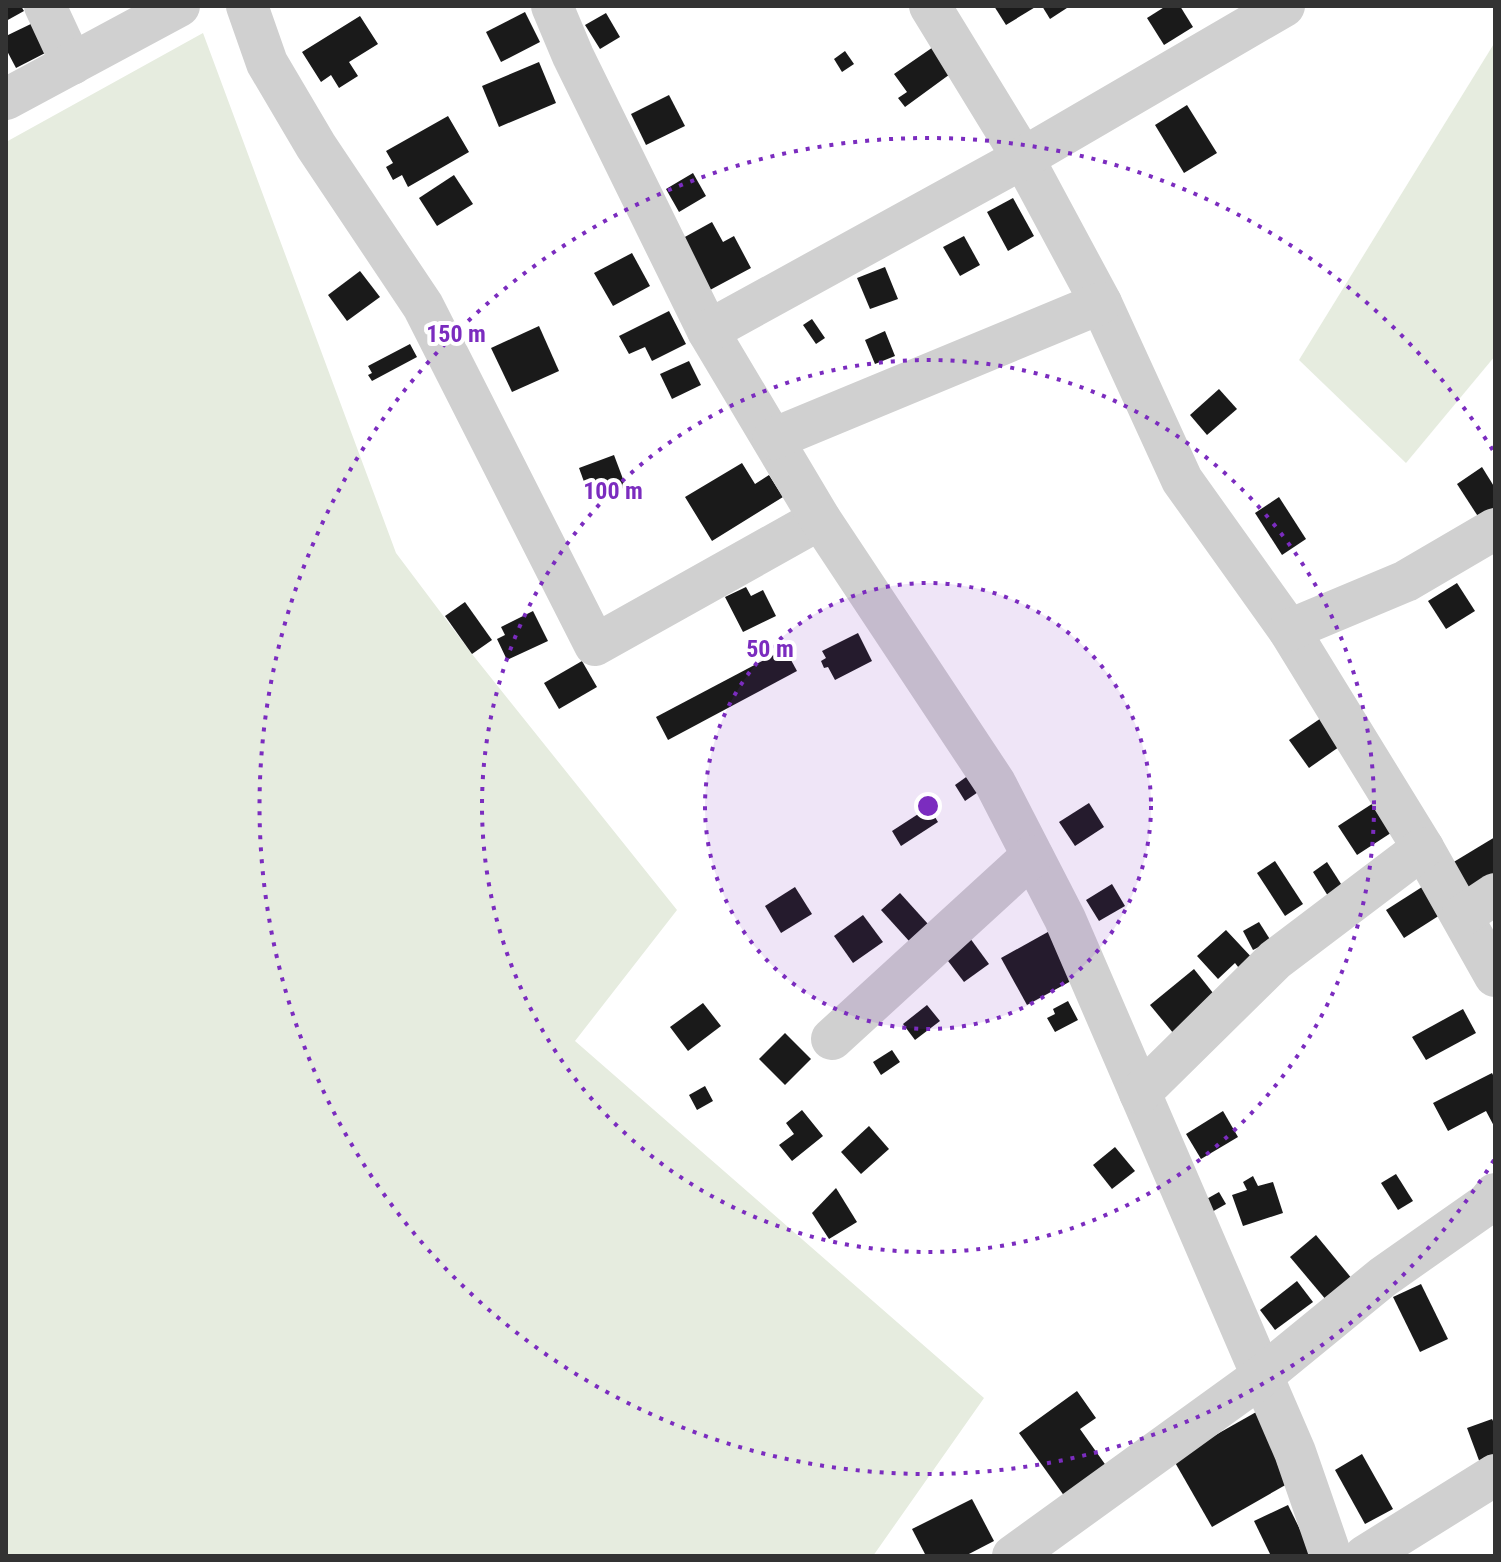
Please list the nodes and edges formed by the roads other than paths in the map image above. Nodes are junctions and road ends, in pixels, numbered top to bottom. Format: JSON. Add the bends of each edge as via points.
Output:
{"nodes":[{"id":1,"x":45,"y":6,"type":"edge"},
{"id":2,"x":179,"y":6,"type":"edge"},
{"id":3,"x":247,"y":6,"type":"edge"},
{"id":4,"x":552,"y":6,"type":"edge"},
{"id":5,"x":930,"y":6,"type":"edge"},
{"id":6,"x":1284,"y":6,"type":"edge"},
{"id":7,"x":72,"y":64,"type":"junction"},
{"id":8,"x":6,"y":99,"type":"edge"},
{"id":9,"x":1023,"y":158,"type":"junction"},
{"id":10,"x":1101,"y":303,"type":"junction"},
{"id":11,"x":708,"y":331,"type":"junction"},
{"id":12,"x":773,"y":439,"type":"junction"},
{"id":13,"x":820,"y":519,"type":"junction"},
{"id":14,"x":1495,"y":529,"type":"edge"},
{"id":15,"x":1289,"y":630,"type":"junction"},
{"id":16,"x":1423,"y":848,"type":"junction"},
{"id":17,"x":1032,"y":856,"type":"junction"},
{"id":18,"x":1478,"y":905,"type":"edge"},
{"id":19,"x":1495,"y":976,"type":"edge"},
{"id":20,"x":832,"y":1039,"type":"dead end"},
{"id":21,"x":1140,"y":1093,"type":"junction"},
{"id":22,"x":1495,"y":1194,"type":"edge"},
{"id":23,"x":1262,"y":1376,"type":"junction"},
{"id":24,"x":1495,"y":1475,"type":"edge"},
{"id":25,"x":1013,"y":1556,"type":"edge"},
{"id":26,"x":1331,"y":1556,"type":"edge"},
{"id":27,"x":1365,"y":1556,"type":"edge"}],
"edges":[{"from":1,"to":7,"type":"street"},
{"from":2,"to":7,"type":"street"},
{"from":3,"to":13,"type":"street","via":[[274,75],[423,306],[595,645]]},
{"from":4,"to":11,"type":"street"},
{"from":5,"to":9,"type":"street"},
{"from":6,"to":9,"type":"street"},
{"from":7,"to":8,"type":"street"},
{"from":9,"to":10,"type":"street"},
{"from":9,"to":11,"type":"street"},
{"from":10,"to":12,"type":"street"},
{"from":10,"to":15,"type":"street","via":[[1182,480]]},
{"from":11,"to":12,"type":"street"},
{"from":12,"to":13,"type":"street"},
{"from":13,"to":17,"type":"street","via":[[995,783]]},
{"from":14,"to":15,"type":"street","via":[[1406,581]]},
{"from":15,"to":16,"type":"street"},
{"from":16,"to":18,"type":"street"},
{"from":16,"to":21,"type":"street","via":[[1275,960]]},
{"from":17,"to":20,"type":"street"},
{"from":17,"to":21,"type":"street"},
{"from":18,"to":19,"type":"street"},
{"from":21,"to":23,"type":"street"},
{"from":22,"to":23,"type":"street"},
{"from":23,"to":25,"type":"street"},
{"from":23,"to":26,"type":"street"},
{"from":24,"to":27,"type":"street"}]}
